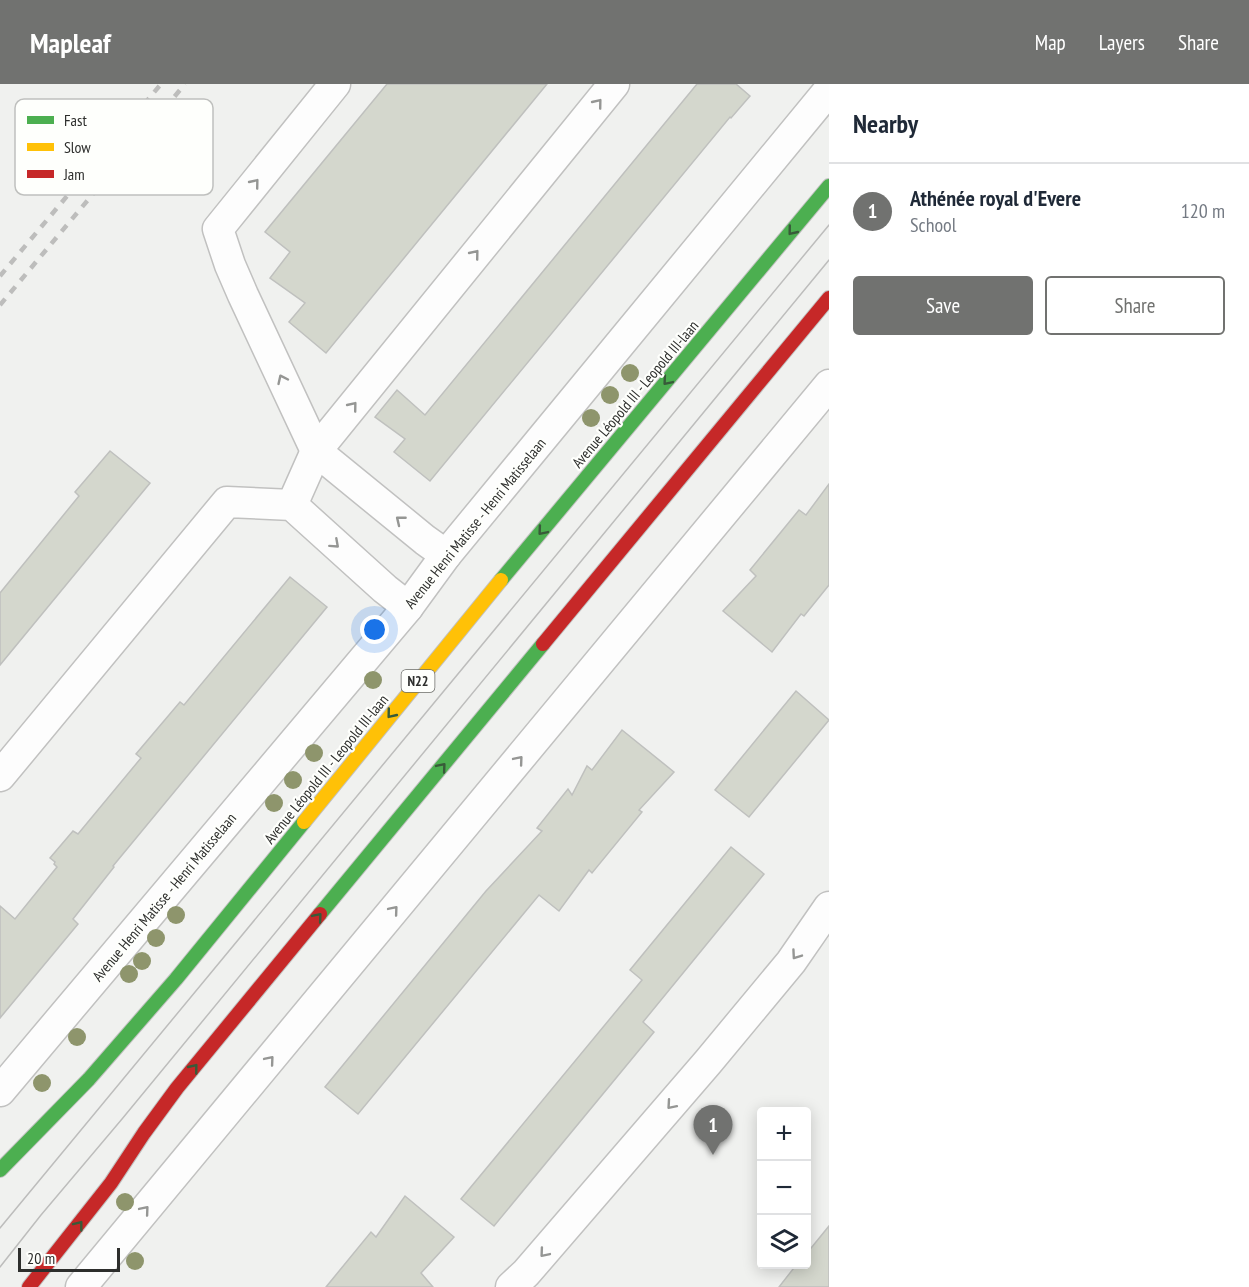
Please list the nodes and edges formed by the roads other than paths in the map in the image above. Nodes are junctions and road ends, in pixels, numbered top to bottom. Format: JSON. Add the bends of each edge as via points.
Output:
{"nodes":[{"id":1,"x":335,"y":84,"type":"edge"},
{"id":2,"x":614,"y":84,"type":"edge"},
{"id":3,"x":829,"y":90,"type":"edge"},
{"id":4,"x":829,"y":186,"type":"edge"},
{"id":5,"x":829,"y":298,"type":"edge"},
{"id":6,"x":829,"y":385,"type":"edge"},
{"id":7,"x":316,"y":451,"type":"junction"},
{"id":8,"x":292,"y":505,"type":"junction"},
{"id":9,"x":446,"y":555,"type":"junction"},
{"id":10,"x":408,"y":607,"type":"junction"},
{"id":11,"x":0,"y":776,"type":"edge"},
{"id":12,"x":829,"y":907,"type":"edge"},
{"id":13,"x":0,"y":1091,"type":"edge"},
{"id":14,"x":0,"y":1170,"type":"edge"},
{"id":15,"x":29,"y":1287,"type":"edge"},
{"id":16,"x":81,"y":1287,"type":"edge"},
{"id":17,"x":512,"y":1287,"type":"edge"}],
"edges":[{"from":7,"to":1,"type":"street","one_way":true,"via":[[243,295],[219,229]]},
{"from":7,"to":2,"type":"street","one_way":true},
{"from":3,"to":9,"type":"street","name":"Avenue Henri Matisse - Henri Matisselaan"},
{"from":4,"to":14,"type":"main road","name":"Avenue Léopold III - Leopold III-laan","number":"N22","one_way":true,"via":[[454,636],[176,979],[89,1079]]},
{"from":15,"to":5,"type":"main road","one_way":true,"via":[[111,1184],[198,1062]]},
{"from":16,"to":6,"type":"street","one_way":true},
{"from":7,"to":8,"type":"street"},
{"from":9,"to":7,"type":"street","one_way":true},
{"from":8,"to":10,"type":"street","one_way":true},
{"from":8,"to":11,"type":"street","via":[[227,502]]},
{"from":9,"to":10,"type":"street","name":"Avenue Henri Matisse - Henri Matisselaan"},
{"from":10,"to":13,"type":"street","name":"Avenue Henri Matisse - Henri Matisselaan"},
{"from":12,"to":17,"type":"street","one_way":true,"via":[[791,962],[708,1062]]}]}
